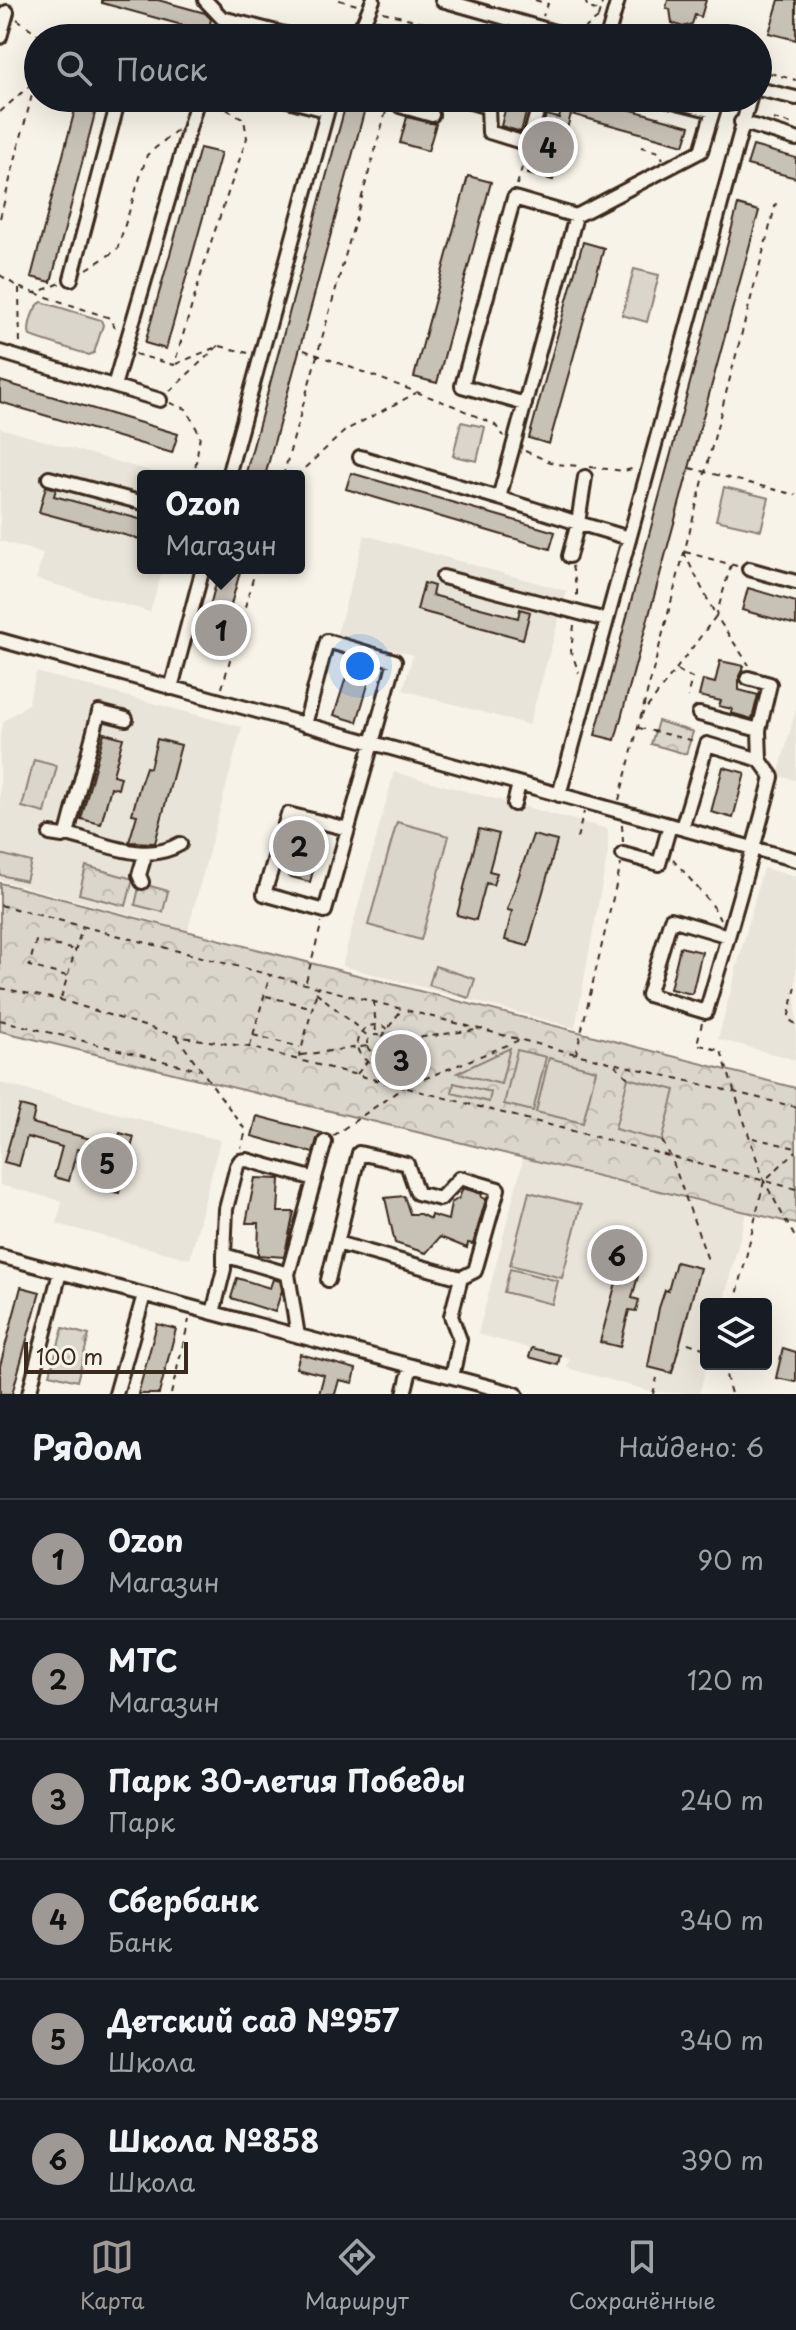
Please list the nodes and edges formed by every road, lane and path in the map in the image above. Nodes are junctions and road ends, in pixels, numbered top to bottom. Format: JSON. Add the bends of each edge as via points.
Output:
{"nodes":[{"id":1,"x":205,"y":0,"type":"edge"},
{"id":2,"x":339,"y":0,"type":"edge"},
{"id":3,"x":442,"y":0,"type":"edge"},
{"id":4,"x":535,"y":0,"type":"edge"},
{"id":5,"x":585,"y":0,"type":"edge"},
{"id":6,"x":603,"y":0,"type":"edge"},
{"id":7,"x":618,"y":0,"type":"edge"},
{"id":8,"x":371,"y":4,"type":"edge"},
{"id":9,"x":600,"y":11,"type":"junction"},
{"id":10,"x":7,"y":12,"type":"joint"},
{"id":11,"x":605,"y":20,"type":"junction"},
{"id":12,"x":24,"y":24,"type":"edge"},
{"id":13,"x":245,"y":24,"type":"edge"},
{"id":14,"x":362,"y":24,"type":"edge"},
{"id":15,"x":437,"y":24,"type":"edge"},
{"id":16,"x":526,"y":24,"type":"edge"},
{"id":17,"x":541,"y":24,"type":"edge"},
{"id":18,"x":598,"y":24,"type":"edge"},
{"id":19,"x":605,"y":24,"type":"edge"},
{"id":20,"x":620,"y":24,"type":"edge"},
{"id":21,"x":0,"y":37,"type":"edge"},
{"id":22,"x":772,"y":74,"type":"edge"},
{"id":23,"x":796,"y":80,"type":"edge"},
{"id":24,"x":24,"y":91,"type":"edge"},
{"id":25,"x":772,"y":92,"type":"edge"},
{"id":26,"x":796,"y":98,"type":"edge"},
{"id":27,"x":0,"y":112,"type":"edge"},
{"id":28,"x":28,"y":112,"type":"edge"},
{"id":29,"x":115,"y":112,"type":"edge"},
{"id":30,"x":194,"y":112,"type":"edge"},
{"id":31,"x":231,"y":112,"type":"edge"},
{"id":32,"x":326,"y":112,"type":"edge"},
{"id":33,"x":388,"y":112,"type":"edge"},
{"id":34,"x":421,"y":112,"type":"edge"},
{"id":35,"x":488,"y":112,"type":"edge"},
{"id":36,"x":537,"y":112,"type":"edge"},
{"id":37,"x":713,"y":112,"type":"edge"},
{"id":38,"x":745,"y":112,"type":"edge"},
{"id":39,"x":432,"y":115,"type":"dead end"},
{"id":40,"x":193,"y":116,"type":"junction"},
{"id":41,"x":741,"y":122,"type":"junction"},
{"id":42,"x":796,"y":139,"type":"edge"},
{"id":43,"x":528,"y":144,"type":"junction"},
{"id":44,"x":641,"y":147,"type":"dead end"},
{"id":45,"x":659,"y":152,"type":"dead end"},
{"id":46,"x":514,"y":198,"type":"junction"},
{"id":47,"x":776,"y":203,"type":"dead end"},
{"id":48,"x":576,"y":216,"type":"junction"},
{"id":49,"x":0,"y":218,"type":"edge"},
{"id":50,"x":0,"y":275,"type":"edge"},
{"id":51,"x":71,"y":279,"type":"junction"},
{"id":52,"x":18,"y":287,"type":"junction"},
{"id":53,"x":35,"y":293,"type":"junction"},
{"id":54,"x":110,"y":318,"type":"dead end"},
{"id":55,"x":20,"y":337,"type":"dead end"},
{"id":56,"x":219,"y":345,"type":"junction"},
{"id":57,"x":304,"y":350,"type":"dead end"},
{"id":58,"x":125,"y":351,"type":"junction"},
{"id":59,"x":0,"y":352,"type":"edge"},
{"id":60,"x":317,"y":354,"type":"junction"},
{"id":61,"x":260,"y":356,"type":"junction"},
{"id":62,"x":174,"y":365,"type":"junction"},
{"id":63,"x":114,"y":386,"type":"junction"},
{"id":64,"x":417,"y":392,"type":"junction"},
{"id":65,"x":160,"y":400,"type":"junction"},
{"id":66,"x":525,"y":404,"type":"junction"},
{"id":67,"x":513,"y":445,"type":"junction"},
{"id":68,"x":360,"y":457,"type":"dead end"},
{"id":69,"x":690,"y":468,"type":"dead end"},
{"id":70,"x":195,"y":470,"type":"edge"},
{"id":71,"x":230,"y":470,"type":"edge"},
{"id":72,"x":285,"y":470,"type":"edge"},
{"id":73,"x":303,"y":470,"type":"edge"},
{"id":74,"x":624,"y":471,"type":"dead end"},
{"id":75,"x":705,"y":472,"type":"junction"},
{"id":76,"x":585,"y":477,"type":"dead end"},
{"id":77,"x":49,"y":478,"type":"dead end"},
{"id":78,"x":796,"y":495,"type":"edge"},
{"id":79,"x":499,"y":498,"type":"junction"},
{"id":80,"x":137,"y":501,"type":"edge"},
{"id":81,"x":578,"y":523,"type":"junction"},
{"id":82,"x":629,"y":538,"type":"junction"},
{"id":83,"x":684,"y":552,"type":"junction"},
{"id":84,"x":569,"y":556,"type":"joint"},
{"id":85,"x":731,"y":565,"type":"junction"},
{"id":86,"x":749,"y":569,"type":"joint"},
{"id":87,"x":201,"y":574,"type":"edge"},
{"id":88,"x":254,"y":574,"type":"edge"},
{"id":89,"x":443,"y":577,"type":"dead end"},
{"id":90,"x":796,"y":582,"type":"edge"},
{"id":91,"x":576,"y":605,"type":"dead end"},
{"id":92,"x":716,"y":616,"type":"junction"},
{"id":93,"x":574,"y":620,"type":"dead end"},
{"id":94,"x":606,"y":620,"type":"junction"},
{"id":95,"x":0,"y":640,"type":"edge"},
{"id":96,"x":676,"y":669,"type":"junction"},
{"id":97,"x":748,"y":678,"type":"joint"},
{"id":98,"x":171,"y":688,"type":"junction"},
{"id":99,"x":586,"y":693,"type":"junction"},
{"id":100,"x":687,"y":697,"type":"dead end"},
{"id":101,"x":218,"y":701,"type":"junction"},
{"id":102,"x":699,"y":714,"type":"dead end"},
{"id":103,"x":640,"y":718,"type":"junction"},
{"id":104,"x":714,"y":718,"type":"junction"},
{"id":105,"x":126,"y":719,"type":"dead end"},
{"id":106,"x":305,"y":725,"type":"junction"},
{"id":107,"x":637,"y":727,"type":"junction"},
{"id":108,"x":759,"y":730,"type":"junction"},
{"id":109,"x":372,"y":743,"type":"junction"},
{"id":110,"x":707,"y":744,"type":"junction"},
{"id":111,"x":760,"y":760,"type":"junction"},
{"id":112,"x":519,"y":784,"type":"junction"},
{"id":113,"x":559,"y":795,"type":"junction"},
{"id":114,"x":514,"y":804,"type":"dead end"},
{"id":115,"x":585,"y":808,"type":"dead end"},
{"id":116,"x":617,"y":811,"type":"junction"},
{"id":117,"x":676,"y":827,"type":"junction"},
{"id":118,"x":348,"y":829,"type":"junction"},
{"id":119,"x":50,"y":834,"type":"dead end"},
{"id":120,"x":67,"y":834,"type":"junction"},
{"id":121,"x":577,"y":838,"type":"dead end"},
{"id":122,"x":665,"y":842,"type":"junction"},
{"id":123,"x":180,"y":844,"type":"dead end"},
{"id":124,"x":754,"y":848,"type":"junction"},
{"id":125,"x":623,"y":854,"type":"junction"},
{"id":126,"x":145,"y":855,"type":"junction"},
{"id":127,"x":796,"y":860,"type":"edge"},
{"id":128,"x":138,"y":878,"type":"dead end"},
{"id":129,"x":0,"y":905,"type":"edge"},
{"id":130,"x":83,"y":927,"type":"junction"},
{"id":131,"x":319,"y":935,"type":"dead end"},
{"id":132,"x":728,"y":936,"type":"junction"},
{"id":133,"x":75,"y":950,"type":"junction"},
{"id":134,"x":270,"y":974,"type":"junction"},
{"id":135,"x":67,"y":976,"type":"junction"},
{"id":136,"x":305,"y":982,"type":"junction"},
{"id":137,"x":318,"y":986,"type":"junction"},
{"id":138,"x":796,"y":987,"type":"edge"},
{"id":139,"x":0,"y":988,"type":"edge"},
{"id":140,"x":316,"y":992,"type":"junction"},
{"id":141,"x":263,"y":995,"type":"junction"},
{"id":142,"x":61,"y":1000,"type":"junction"},
{"id":143,"x":374,"y":1001,"type":"junction"},
{"id":144,"x":311,"y":1007,"type":"junction"},
{"id":145,"x":403,"y":1008,"type":"junction"},
{"id":146,"x":706,"y":1012,"type":"junction"},
{"id":147,"x":0,"y":1020,"type":"edge"},
{"id":148,"x":796,"y":1024,"type":"edge"},
{"id":149,"x":376,"y":1026,"type":"junction"},
{"id":150,"x":484,"y":1029,"type":"junction"},
{"id":151,"x":387,"y":1030,"type":"junction"},
{"id":152,"x":363,"y":1031,"type":"junction"},
{"id":153,"x":253,"y":1035,"type":"junction"},
{"id":154,"x":176,"y":1036,"type":"junction"},
{"id":155,"x":376,"y":1036,"type":"junction"},
{"id":156,"x":370,"y":1038,"type":"junction"},
{"id":157,"x":382,"y":1038,"type":"junction"},
{"id":158,"x":522,"y":1039,"type":"junction"},
{"id":159,"x":394,"y":1041,"type":"junction"},
{"id":160,"x":385,"y":1042,"type":"junction"},
{"id":161,"x":368,"y":1046,"type":"junction"},
{"id":162,"x":249,"y":1047,"type":"junction"},
{"id":163,"x":357,"y":1047,"type":"junction"},
{"id":164,"x":301,"y":1048,"type":"junction"},
{"id":165,"x":383,"y":1051,"type":"junction"},
{"id":166,"x":375,"y":1053,"type":"junction"},
{"id":167,"x":576,"y":1054,"type":"junction"},
{"id":168,"x":300,"y":1055,"type":"junction"},
{"id":169,"x":390,"y":1056,"type":"junction"},
{"id":170,"x":299,"y":1060,"type":"junction"},
{"id":171,"x":367,"y":1061,"type":"junction"},
{"id":172,"x":378,"y":1063,"type":"junction"},
{"id":173,"x":615,"y":1064,"type":"junction"},
{"id":174,"x":199,"y":1070,"type":"junction"},
{"id":175,"x":356,"y":1074,"type":"junction"},
{"id":176,"x":628,"y":1078,"type":"dead end"},
{"id":177,"x":379,"y":1080,"type":"junction"},
{"id":178,"x":418,"y":1081,"type":"junction"},
{"id":179,"x":404,"y":1087,"type":"junction"},
{"id":180,"x":735,"y":1091,"type":"junction"},
{"id":181,"x":796,"y":1107,"type":"edge"},
{"id":182,"x":751,"y":1137,"type":"junction"},
{"id":183,"x":662,"y":1141,"type":"dead end"},
{"id":184,"x":325,"y":1142,"type":"joint"},
{"id":185,"x":796,"y":1150,"type":"edge"},
{"id":186,"x":671,"y":1157,"type":"junction"},
{"id":187,"x":240,"y":1161,"type":"junction"},
{"id":188,"x":315,"y":1179,"type":"junction"},
{"id":189,"x":764,"y":1181,"type":"junction"},
{"id":190,"x":796,"y":1189,"type":"edge"},
{"id":191,"x":796,"y":1239,"type":"edge"},
{"id":192,"x":337,"y":1243,"type":"junction"},
{"id":193,"x":224,"y":1255,"type":"junction"},
{"id":194,"x":0,"y":1256,"type":"edge"},
{"id":195,"x":709,"y":1263,"type":"dead end"},
{"id":196,"x":60,"y":1272,"type":"junction"},
{"id":197,"x":288,"y":1274,"type":"junction"},
{"id":198,"x":461,"y":1278,"type":"junction"},
{"id":199,"x":328,"y":1280,"type":"dead end"},
{"id":200,"x":144,"y":1295,"type":"junction"},
{"id":201,"x":736,"y":1298,"type":"edge"},
{"id":202,"x":193,"y":1308,"type":"junction"},
{"id":203,"x":213,"y":1313,"type":"junction"},
{"id":204,"x":298,"y":1336,"type":"junction"},
{"id":205,"x":688,"y":1343,"type":"dead end"},
{"id":206,"x":700,"y":1347,"type":"edge"},
{"id":207,"x":411,"y":1366,"type":"junction"},
{"id":208,"x":725,"y":1370,"type":"edge"},
{"id":209,"x":452,"y":1377,"type":"junction"},
{"id":210,"x":657,"y":1378,"type":"dead end"},
{"id":211,"x":29,"y":1394,"type":"edge"},
{"id":212,"x":116,"y":1394,"type":"edge"},
{"id":213,"x":171,"y":1394,"type":"edge"},
{"id":214,"x":404,"y":1394,"type":"edge"},
{"id":215,"x":516,"y":1394,"type":"edge"},
{"id":216,"x":653,"y":1394,"type":"edge"},
{"id":217,"x":731,"y":1394,"type":"edge"}],
"edges":[{"from":1,"to":13,"type":"street","via":[[222,18]]},
{"from":2,"to":8,"type":"path"},
{"from":3,"to":16,"type":"street"},
{"from":4,"to":17,"type":"path","via":[[548,4]]},
{"from":5,"to":9,"type":"path","via":[[588,8]]},
{"from":6,"to":9,"type":"path"},
{"from":7,"to":11,"type":"street"},
{"from":8,"to":14,"type":"street"},
{"from":8,"to":15,"type":"path"},
{"from":9,"to":11,"type":"path"},
{"from":10,"to":12,"type":"path"},
{"from":10,"to":21,"type":"street"},
{"from":11,"to":18,"type":"path"},
{"from":11,"to":19,"type":"street"},
{"from":11,"to":20,"type":"path"},
{"from":22,"to":23,"type":"path"},
{"from":24,"to":27,"type":"path"},
{"from":25,"to":26,"type":"street"},
{"from":28,"to":49,"type":"path"},
{"from":29,"to":51,"type":"street"},
{"from":30,"to":40,"type":"street"},
{"from":31,"to":62,"type":"path","via":[[244,119],[247,138]]},
{"from":32,"to":61,"type":"street"},
{"from":33,"to":60,"type":"path"},
{"from":34,"to":39,"type":"street"},
{"from":35,"to":43,"type":"street","via":[[489,132]]},
{"from":36,"to":43,"type":"street"},
{"from":37,"to":48,"type":"street","via":[[701,151]]},
{"from":38,"to":41,"type":"street"},
{"from":40,"to":51,"type":"path","via":[[147,155],[117,250]]},
{"from":40,"to":58,"type":"street"},
{"from":41,"to":42,"type":"street"},
{"from":41,"to":82,"type":"street"},
{"from":43,"to":46,"type":"path"},
{"from":44,"to":45,"type":"path"},
{"from":46,"to":48,"type":"street"},
{"from":46,"to":66,"type":"street","via":[[462,386]]},
{"from":47,"to":75,"type":"path"},
{"from":48,"to":66,"type":"street"},
{"from":50,"to":52,"type":"path"},
{"from":51,"to":53,"type":"path"},
{"from":52,"to":53,"type":"path"},
{"from":52,"to":55,"type":"path"},
{"from":53,"to":54,"type":"path"},
{"from":56,"to":61,"type":"path"},
{"from":56,"to":62,"type":"path"},
{"from":56,"to":65,"type":"path"},
{"from":57,"to":60,"type":"path"},
{"from":58,"to":62,"type":"path"},
{"from":58,"to":63,"type":"street"},
{"from":59,"to":63,"type":"street"},
{"from":60,"to":64,"type":"path"},
{"from":60,"to":72,"type":"path"},
{"from":61,"to":71,"type":"street"},
{"from":63,"to":65,"type":"street"},
{"from":64,"to":67,"type":"path","via":[[495,425]]},
{"from":64,"to":73,"type":"path","via":[[346,430]]},
{"from":65,"to":70,"type":"path","via":[[186,409],[200,435]]},
{"from":66,"to":67,"type":"street"},
{"from":67,"to":74,"type":"path","via":[[555,464]]},
{"from":67,"to":79,"type":"street"},
{"from":68,"to":79,"type":"street"},
{"from":69,"to":75,"type":"path"},
{"from":75,"to":78,"type":"path"},
{"from":75,"to":83,"type":"path"},
{"from":76,"to":81,"type":"street"},
{"from":77,"to":80,"type":"street"},
{"from":79,"to":81,"type":"street"},
{"from":81,"to":82,"type":"street"},
{"from":81,"to":84,"type":"street"},
{"from":82,"to":94,"type":"street"},
{"from":83,"to":85,"type":"path"},
{"from":83,"to":92,"type":"path"},
{"from":83,"to":103,"type":"path"},
{"from":84,"to":91,"type":"path"},
{"from":85,"to":86,"type":"path"},
{"from":85,"to":92,"type":"path"},
{"from":86,"to":90,"type":"street"},
{"from":87,"to":98,"type":"street"},
{"from":88,"to":101,"type":"path"},
{"from":89,"to":94,"type":"street"},
{"from":92,"to":96,"type":"path"},
{"from":92,"to":97,"type":"path","via":[[749,663]]},
{"from":93,"to":99,"type":"path","via":[[571,651]]},
{"from":94,"to":99,"type":"street"},
{"from":95,"to":98,"type":"street"},
{"from":96,"to":100,"type":"path","via":[[692,678]]},
{"from":96,"to":103,"type":"path"},
{"from":97,"to":108,"type":"street","via":[[770,684]]},
{"from":98,"to":101,"type":"street"},
{"from":99,"to":113,"type":"street"},
{"from":101,"to":106,"type":"street"},
{"from":102,"to":104,"type":"street"},
{"from":103,"to":107,"type":"path"},
{"from":104,"to":108,"type":"street"},
{"from":104,"to":110,"type":"street"},
{"from":105,"to":120,"type":"street","via":[[99,712]]},
{"from":106,"to":109,"type":"street"},
{"from":106,"to":109,"type":"street","via":[[327,641],[395,661]]},
{"from":107,"to":110,"type":"path"},
{"from":107,"to":116,"type":"path"},
{"from":108,"to":111,"type":"street"},
{"from":109,"to":112,"type":"street"},
{"from":109,"to":118,"type":"street"},
{"from":110,"to":111,"type":"street"},
{"from":110,"to":117,"type":"street"},
{"from":111,"to":124,"type":"street","via":[[772,777]]},
{"from":112,"to":113,"type":"street"},
{"from":112,"to":114,"type":"street"},
{"from":113,"to":116,"type":"street"},
{"from":115,"to":121,"type":"path"},
{"from":116,"to":117,"type":"street"},
{"from":116,"to":125,"type":"path"},
{"from":117,"to":122,"type":"street"},
{"from":117,"to":124,"type":"street"},
{"from":118,"to":118,"type":"street","via":[[325,911],[264,894],[288,814]]},
{"from":119,"to":120,"type":"street"},
{"from":120,"to":126,"type":"street"},
{"from":122,"to":125,"type":"street","via":[[659,864]]},
{"from":122,"to":132,"type":"path","via":[[713,906]]},
{"from":123,"to":126,"type":"street"},
{"from":124,"to":127,"type":"street"},
{"from":124,"to":132,"type":"street"},
{"from":125,"to":167,"type":"path"},
{"from":126,"to":128,"type":"street"},
{"from":129,"to":130,"type":"path"},
{"from":130,"to":133,"type":"path"},
{"from":130,"to":134,"type":"path"},
{"from":131,"to":136,"type":"path"},
{"from":132,"to":146,"type":"street"},
{"from":132,"to":146,"type":"street","via":[[671,919],[648,995]]},
{"from":133,"to":135,"type":"path"},
{"from":133,"to":135,"type":"path","via":[[36,941],[29,966]]},
{"from":134,"to":136,"type":"path"},
{"from":134,"to":141,"type":"path"},
{"from":135,"to":142,"type":"path"},
{"from":136,"to":137,"type":"path"},
{"from":137,"to":140,"type":"path"},
{"from":137,"to":143,"type":"path"},
{"from":138,"to":148,"type":"path","via":[[788,1019]]},
{"from":139,"to":142,"type":"path"},
{"from":140,"to":144,"type":"path"},
{"from":140,"to":152,"type":"path"},
{"from":141,"to":144,"type":"path"},
{"from":141,"to":153,"type":"path"},
{"from":142,"to":154,"type":"path"},
{"from":143,"to":145,"type":"path"},
{"from":143,"to":149,"type":"path"},
{"from":144,"to":164,"type":"path"},
{"from":145,"to":150,"type":"path"},
{"from":145,"to":151,"type":"path"},
{"from":146,"to":180,"type":"path","via":[[697,1044],[721,1051]]},
{"from":147,"to":174,"type":"path"},
{"from":149,"to":151,"type":"path"},
{"from":149,"to":152,"type":"path"},
{"from":149,"to":155,"type":"path"},
{"from":150,"to":158,"type":"path"},
{"from":150,"to":159,"type":"path"},
{"from":151,"to":157,"type":"path"},
{"from":151,"to":159,"type":"path"},
{"from":152,"to":156,"type":"path"},
{"from":152,"to":163,"type":"path"},
{"from":153,"to":162,"type":"path"},
{"from":153,"to":164,"type":"path"},
{"from":154,"to":162,"type":"path"},
{"from":154,"to":174,"type":"path"},
{"from":155,"to":156,"type":"path"},
{"from":155,"to":157,"type":"path"},
{"from":156,"to":161,"type":"path"},
{"from":157,"to":160,"type":"path"},
{"from":158,"to":167,"type":"path"},
{"from":158,"to":178,"type":"path"},
{"from":159,"to":160,"type":"path"},
{"from":159,"to":169,"type":"path"},
{"from":160,"to":165,"type":"path"},
{"from":161,"to":163,"type":"path"},
{"from":161,"to":166,"type":"path"},
{"from":162,"to":170,"type":"path"},
{"from":163,"to":168,"type":"path"},
{"from":163,"to":171,"type":"path"},
{"from":164,"to":168,"type":"path"},
{"from":165,"to":166,"type":"path"},
{"from":165,"to":169,"type":"path"},
{"from":166,"to":171,"type":"path"},
{"from":166,"to":172,"type":"path"},
{"from":167,"to":173,"type":"path"},
{"from":168,"to":170,"type":"path"},
{"from":169,"to":172,"type":"path"},
{"from":169,"to":178,"type":"path"},
{"from":170,"to":175,"type":"path"},
{"from":171,"to":172,"type":"path"},
{"from":171,"to":175,"type":"path"},
{"from":172,"to":177,"type":"path"},
{"from":173,"to":176,"type":"path"},
{"from":173,"to":180,"type":"path"},
{"from":174,"to":187,"type":"path","via":[[246,1131]]},
{"from":175,"to":177,"type":"path"},
{"from":177,"to":179,"type":"path"},
{"from":178,"to":179,"type":"path"},
{"from":179,"to":184,"type":"path"},
{"from":179,"to":186,"type":"path"},
{"from":180,"to":181,"type":"path"},
{"from":180,"to":182,"type":"path"},
{"from":182,"to":185,"type":"path"},
{"from":182,"to":189,"type":"path"},
{"from":183,"to":186,"type":"path"},
{"from":184,"to":188,"type":"street"},
{"from":185,"to":189,"type":"path"},
{"from":186,"to":189,"type":"path"},
{"from":186,"to":195,"type":"path"},
{"from":187,"to":188,"type":"street"},
{"from":187,"to":193,"type":"street","via":[[226,1209]]},
{"from":188,"to":197,"type":"street"},
{"from":189,"to":190,"type":"path"},
{"from":189,"to":191,"type":"path"},
{"from":189,"to":201,"type":"path"},
{"from":192,"to":198,"type":"street"},
{"from":192,"to":198,"type":"street","via":[[359,1153],[407,1164],[417,1193],[440,1199],[460,1178],[498,1189],[475,1271]]},
{"from":192,"to":199,"type":"street"},
{"from":193,"to":197,"type":"street"},
{"from":193,"to":203,"type":"street"},
{"from":194,"to":196,"type":"street"},
{"from":196,"to":200,"type":"street"},
{"from":196,"to":211,"type":"street"},
{"from":197,"to":204,"type":"street"},
{"from":198,"to":209,"type":"street","via":[[451,1316],[460,1340]]},
{"from":200,"to":202,"type":"street"},
{"from":200,"to":212,"type":"street"},
{"from":202,"to":203,"type":"street"},
{"from":202,"to":213,"type":"path"},
{"from":203,"to":204,"type":"street"},
{"from":204,"to":207,"type":"street"},
{"from":205,"to":206,"type":"path"},
{"from":207,"to":209,"type":"street"},
{"from":207,"to":214,"type":"street"},
{"from":208,"to":217,"type":"path"},
{"from":209,"to":215,"type":"street"},
{"from":210,"to":216,"type":"path"}]}
